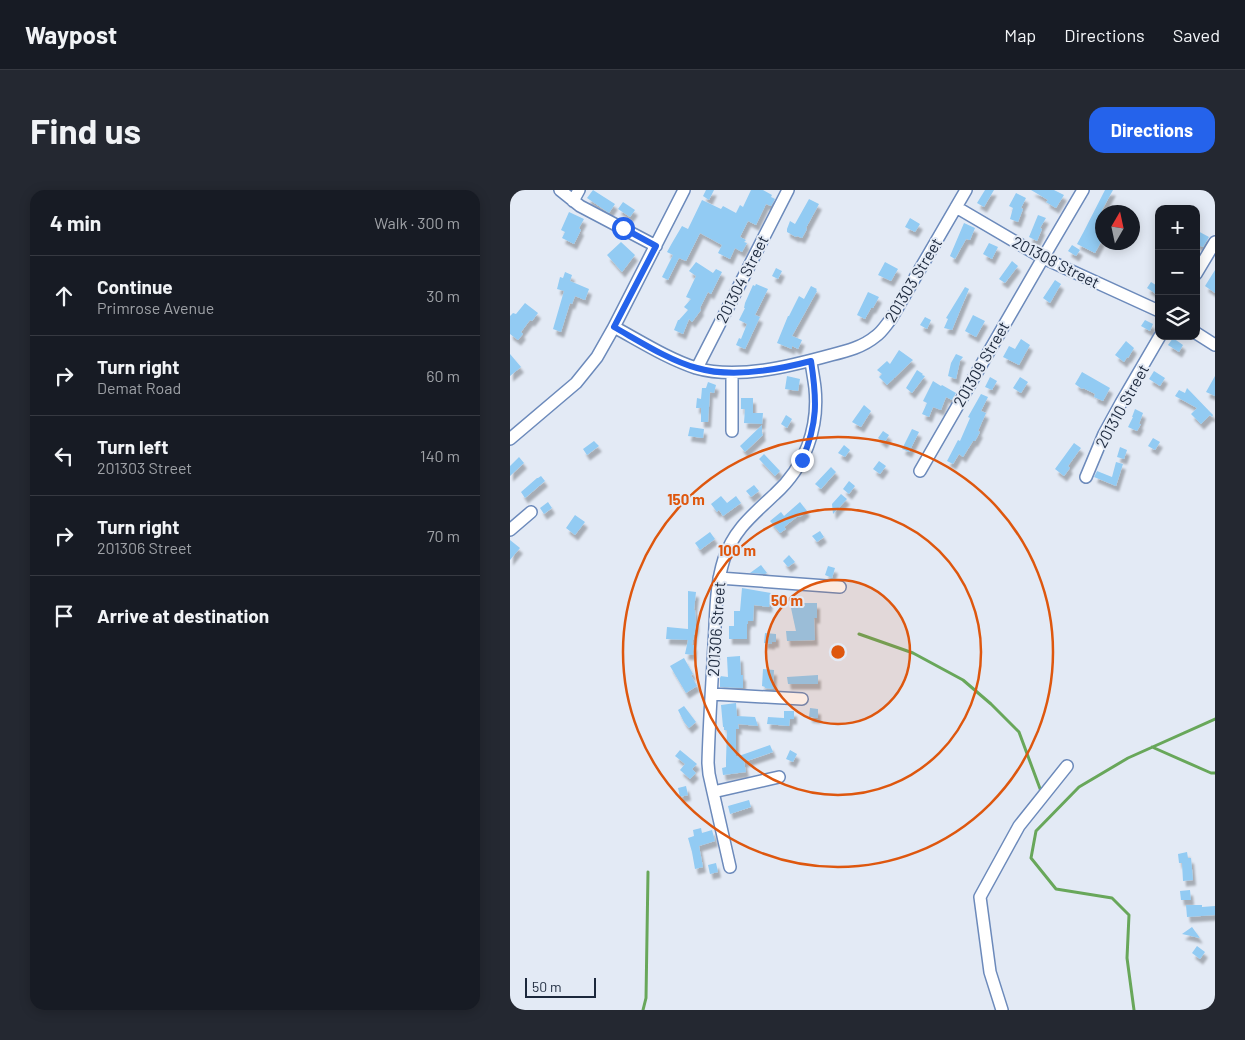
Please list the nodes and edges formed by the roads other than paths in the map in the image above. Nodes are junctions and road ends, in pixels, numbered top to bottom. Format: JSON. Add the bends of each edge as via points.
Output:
{"nodes":[{"id":1,"x":560,"y":190,"type":"edge"},
{"id":2,"x":579,"y":190,"type":"edge"},
{"id":3,"x":684,"y":190,"type":"edge"},
{"id":4,"x":788,"y":190,"type":"edge"},
{"id":5,"x":966,"y":190,"type":"edge"},
{"id":6,"x":1084,"y":190,"type":"edge"},
{"id":7,"x":572,"y":201,"type":"junction"},
{"id":8,"x":956,"y":207,"type":"junction"},
{"id":9,"x":1215,"y":242,"type":"edge"},
{"id":10,"x":656,"y":246,"type":"junction"},
{"id":11,"x":1043,"y":258,"type":"junction"},
{"id":12,"x":1200,"y":267,"type":"edge"},
{"id":13,"x":1155,"y":308,"type":"edge"},
{"id":14,"x":614,"y":327,"type":"junction"},
{"id":15,"x":1200,"y":336,"type":"edge"},
{"id":16,"x":1158,"y":340,"type":"edge"},
{"id":17,"x":1215,"y":345,"type":"edge"},
{"id":18,"x":811,"y":361,"type":"junction"},
{"id":19,"x":697,"y":368,"type":"junction"},
{"id":20,"x":732,"y":373,"type":"junction"},
{"id":21,"x":732,"y":431,"type":"dead end"},
{"id":22,"x":510,"y":439,"type":"edge"},
{"id":23,"x":920,"y":471,"type":"dead end"},
{"id":24,"x":1086,"y":477,"type":"dead end"},
{"id":25,"x":531,"y":512,"type":"dead end"},
{"id":26,"x":510,"y":530,"type":"edge"},
{"id":27,"x":719,"y":578,"type":"junction"},
{"id":28,"x":840,"y":587,"type":"dead end"},
{"id":29,"x":712,"y":694,"type":"junction"},
{"id":30,"x":802,"y":699,"type":"dead end"},
{"id":31,"x":1067,"y":766,"type":"dead end"},
{"id":32,"x":779,"y":777,"type":"dead end"},
{"id":33,"x":713,"y":792,"type":"junction"},
{"id":34,"x":730,"y":867,"type":"dead end"},
{"id":35,"x":1002,"y":1010,"type":"edge"}],
"edges":[{"from":1,"to":7,"type":"street"},
{"from":2,"to":7,"type":"street"},
{"from":3,"to":10,"type":"street"},
{"from":4,"to":19,"type":"street","name":"201304 Street"},
{"from":5,"to":8,"type":"street","name":"201303 Street"},
{"from":6,"to":11,"type":"street","name":"201309 Street"},
{"from":7,"to":10,"type":"street"},
{"from":8,"to":11,"type":"street","name":"201308 Street"},
{"from":8,"to":18,"type":"street","name":"201303 Street","via":[[883,331],[849,351]]},
{"from":9,"to":12,"type":"street"},
{"from":10,"to":14,"type":"street"},
{"from":11,"to":13,"type":"street","name":"201308 Street"},
{"from":11,"to":23,"type":"street","name":"201309 Street"},
{"from":14,"to":19,"type":"street","name":"201303 Street"},
{"from":14,"to":22,"type":"street","via":[[597,357],[576,383]]},
{"from":15,"to":17,"type":"street"},
{"from":16,"to":24,"type":"street","name":"201310 Street","via":[[1117,409]]},
{"from":18,"to":20,"type":"street","name":"201303 Street","via":[[789,367]]},
{"from":18,"to":27,"type":"street","name":"201306 Street","via":[[815,415],[802,460],[788,482],[742,526],[724,558]]},
{"from":19,"to":20,"type":"street","name":"201303 Street"},
{"from":20,"to":21,"type":"street"},
{"from":25,"to":26,"type":"street"},
{"from":27,"to":28,"type":"street"},
{"from":27,"to":29,"type":"street","name":"201306 Street"},
{"from":29,"to":30,"type":"street"},
{"from":29,"to":33,"type":"street","name":"201306 Street","via":[[708,763]]},
{"from":31,"to":35,"type":"street","via":[[1019,826],[980,897],[990,972]]},
{"from":32,"to":33,"type":"street"},
{"from":33,"to":34,"type":"street","name":"201306 Street"}]}
